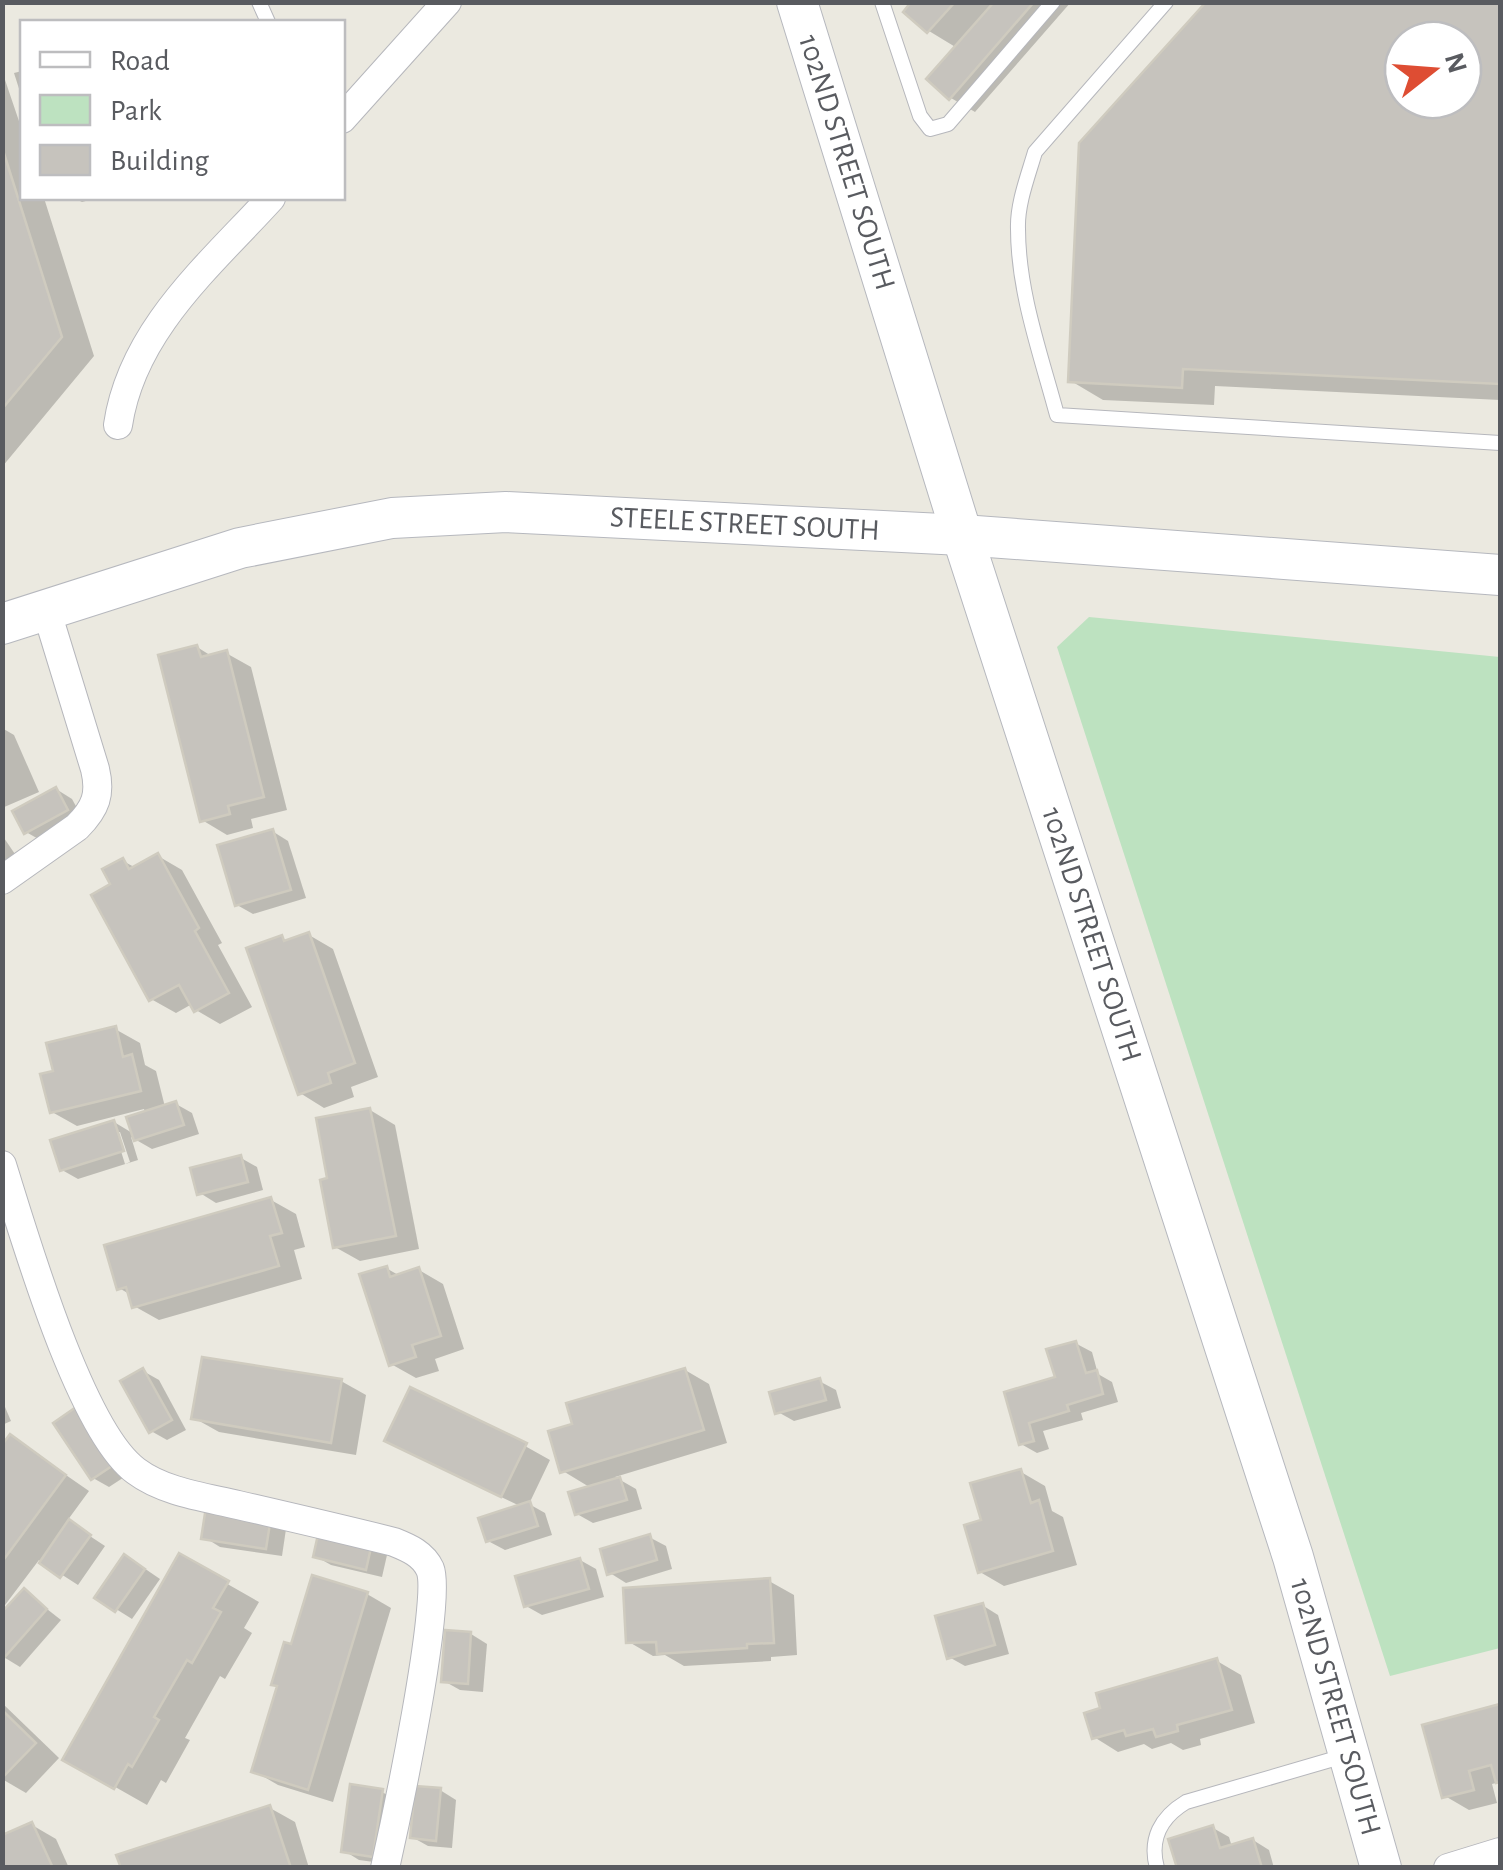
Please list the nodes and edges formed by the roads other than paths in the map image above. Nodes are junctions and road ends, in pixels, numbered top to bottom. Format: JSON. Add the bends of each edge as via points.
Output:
{"nodes":[{"id":1,"x":447,"y":2,"type":"edge"},
{"id":2,"x":797,"y":2,"type":"edge"},
{"id":3,"x":882,"y":2,"type":"edge"},
{"id":4,"x":1054,"y":2,"type":"edge"},
{"id":5,"x":1166,"y":2,"type":"edge"},
{"id":6,"x":345,"y":116,"type":"edge"},
{"id":7,"x":269,"y":200,"type":"edge"},
{"id":8,"x":118,"y":426,"type":"dead end"},
{"id":9,"x":1500,"y":442,"type":"edge"},
{"id":10,"x":962,"y":535,"type":"junction"},
{"id":11,"x":1500,"y":575,"type":"edge"},
{"id":12,"x":46,"y":609,"type":"junction"},
{"id":13,"x":4,"y":620,"type":"edge"},
{"id":14,"x":2,"y":880,"type":"edge"},
{"id":15,"x":2,"y":1165,"type":"edge"},
{"id":16,"x":1349,"y":1755,"type":"junction"},
{"id":17,"x":1500,"y":1852,"type":"edge"},
{"id":18,"x":1379,"y":1867,"type":"edge"},
{"id":19,"x":385,"y":1868,"type":"edge"},
{"id":20,"x":1157,"y":1868,"type":"edge"},
{"id":21,"x":1448,"y":1868,"type":"edge"}],
"edges":[{"from":1,"to":6,"type":"street"},
{"from":2,"to":10,"type":"street","name":"102ND STREET SOUTH"},
{"from":3,"to":4,"type":"lane","via":[[930,129],[948,124]]},
{"from":5,"to":9,"type":"lane","via":[[1035,152],[1026,184],[1017,226],[1023,283],[1057,415]]},
{"from":7,"to":8,"type":"street","via":[[164,316],[129,378]]},
{"from":10,"to":11,"type":"street","name":"STEELE STREET SOUTH"},
{"from":10,"to":12,"type":"street","name":"STEELE STREET SOUTH","via":[[575,514],[427,516],[343,525],[240,548]]},
{"from":10,"to":16,"type":"street","name":"102ND STREET SOUTH","via":[[1293,1557]]},
{"from":12,"to":13,"type":"street","name":"STEELE STREET SOUTH"},
{"from":12,"to":14,"type":"street","via":[[98,794],[88,816]]},
{"from":15,"to":19,"type":"street","via":[[86,1399],[120,1456],[172,1488],[394,1542],[430,1568],[429,1634]]},
{"from":16,"to":18,"type":"street","name":"102ND STREET SOUTH"},
{"from":16,"to":20,"type":"lane","via":[[1171,1810],[1152,1848]]},
{"from":17,"to":21,"type":"street"}]}
